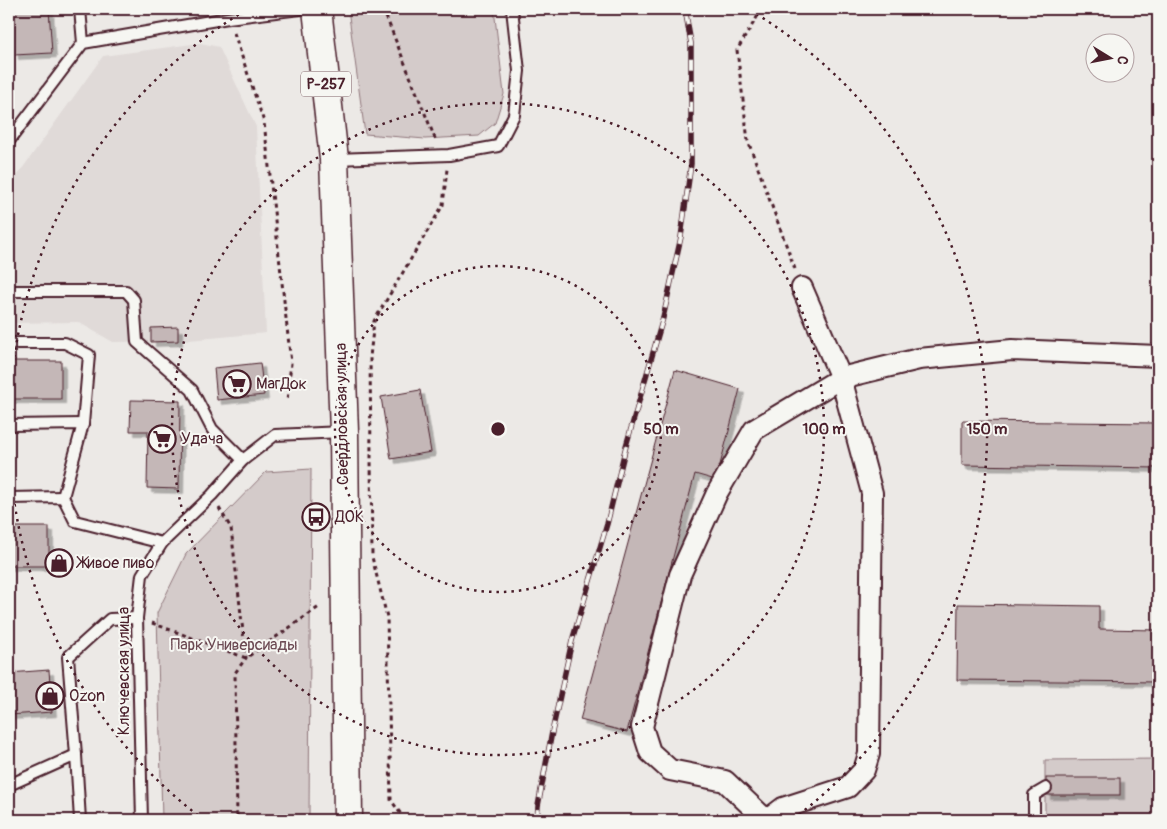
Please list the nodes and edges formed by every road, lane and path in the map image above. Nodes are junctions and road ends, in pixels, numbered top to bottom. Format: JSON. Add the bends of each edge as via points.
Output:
{"nodes":[{"id":1,"x":80,"y":9,"type":"edge"},
{"id":2,"x":300,"y":9,"type":"edge"},
{"id":3,"x":317,"y":9,"type":"edge"},
{"id":4,"x":383,"y":9,"type":"edge"},
{"id":5,"x":512,"y":9,"type":"edge"},
{"id":6,"x":762,"y":9,"type":"edge"},
{"id":7,"x":228,"y":18,"type":"junction"},
{"id":8,"x":83,"y":43,"type":"junction"},
{"id":9,"x":9,"y":141,"type":"edge"},
{"id":10,"x":449,"y":155,"type":"junction"},
{"id":11,"x":334,"y":159,"type":"junction"},
{"id":12,"x":802,"y":288,"type":"joint"},
{"id":13,"x":9,"y":291,"type":"edge"},
{"id":14,"x":9,"y":343,"type":"edge"},
{"id":15,"x":1158,"y":356,"type":"edge"},
{"id":16,"x":841,"y":378,"type":"junction"},
{"id":17,"x":287,"y":401,"type":"dead end"},
{"id":18,"x":83,"y":424,"type":"junction"},
{"id":19,"x":9,"y":425,"type":"edge"},
{"id":20,"x":344,"y":432,"type":"junction"},
{"id":21,"x":243,"y":460,"type":"junction"},
{"id":22,"x":212,"y":495,"type":"junction"},
{"id":23,"x":63,"y":497,"type":"junction"},
{"id":24,"x":9,"y":498,"type":"edge"},
{"id":25,"x":162,"y":542,"type":"junction"},
{"id":26,"x":319,"y":608,"type":"dead end"},
{"id":27,"x":137,"y":618,"type":"junction"},
{"id":28,"x":246,"y":658,"type":"junction"},
{"id":29,"x":76,"y":755,"type":"junction"},
{"id":30,"x":9,"y":786,"type":"edge"},
{"id":31,"x":1046,"y":788,"type":"dead end"},
{"id":32,"x":80,"y":820,"type":"edge"},
{"id":33,"x":142,"y":820,"type":"edge"},
{"id":34,"x":237,"y":820,"type":"edge"},
{"id":35,"x":348,"y":820,"type":"edge"},
{"id":36,"x":405,"y":820,"type":"edge"},
{"id":37,"x":766,"y":820,"type":"edge"},
{"id":38,"x":1034,"y":820,"type":"edge"}],
"edges":[{"from":1,"to":8,"type":"lane"},
{"from":2,"to":7,"type":"lane"},
{"from":3,"to":11,"type":"highway","name":"Свердловская улица","number":"Р-257"},
{"from":4,"to":10,"type":"path","via":[[436,142]]},
{"from":5,"to":10,"type":"lane","via":[[519,71],[514,115],[498,146]]},
{"from":6,"to":12,"type":"path","via":[[736,50],[748,141]]},
{"from":7,"to":8,"type":"lane"},
{"from":7,"to":17,"type":"path","via":[[264,122],[291,364]]},
{"from":8,"to":9,"type":"lane"},
{"from":10,"to":11,"type":"lane"},
{"from":10,"to":36,"type":"path","via":[[443,205],[374,321],[370,357],[372,557],[386,617],[391,800]]},
{"from":11,"to":20,"type":"highway","name":"Свердловская улица","number":"Р-257"},
{"from":12,"to":16,"type":"street"},
{"from":13,"to":21,"type":"lane","via":[[126,291],[134,300],[137,342],[192,390],[212,429]]},
{"from":14,"to":18,"type":"lane","via":[[65,343],[89,355]]},
{"from":15,"to":16,"type":"street","via":[[1012,350],[919,359]]},
{"from":16,"to":37,"type":"street","via":[[872,493],[870,754],[864,770],[848,787],[783,808]]},
{"from":16,"to":37,"type":"street","via":[[754,430],[718,493],[680,575],[642,728],[650,752],[670,770],[725,781]]},
{"from":18,"to":19,"type":"lane"},
{"from":18,"to":23,"type":"lane"},
{"from":20,"to":21,"type":"lane","name":"Ключевская улица","via":[[275,435]]},
{"from":20,"to":35,"type":"highway","name":"Свердловская улица","number":"Р-257"},
{"from":21,"to":22,"type":"lane","name":"Ключевская улица"},
{"from":22,"to":25,"type":"lane","name":"Ключевская улица"},
{"from":22,"to":28,"type":"path","via":[[231,528]]},
{"from":23,"to":24,"type":"lane"},
{"from":23,"to":25,"type":"lane","via":[[75,521]]},
{"from":25,"to":27,"type":"lane","name":"Ключевская улица","via":[[142,575]]},
{"from":26,"to":28,"type":"path"},
{"from":27,"to":28,"type":"path"},
{"from":27,"to":29,"type":"lane","via":[[110,619],[68,658]]},
{"from":27,"to":33,"type":"lane","name":"Ключевская улица"},
{"from":28,"to":34,"type":"path","via":[[235,672]]},
{"from":29,"to":30,"type":"lane"},
{"from":29,"to":32,"type":"lane"},
{"from":31,"to":38,"type":"lane","via":[[1034,795]]}]}
